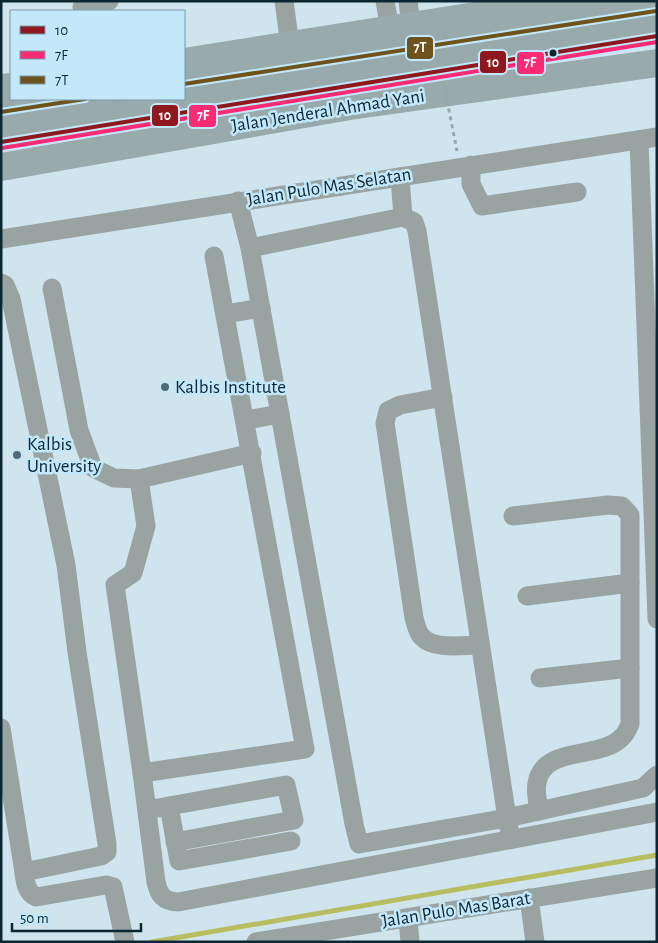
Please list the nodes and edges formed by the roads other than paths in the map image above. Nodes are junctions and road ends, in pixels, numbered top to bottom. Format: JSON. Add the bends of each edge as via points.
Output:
{"nodes":[{"id":1,"x":109,"y":1,"type":"edge"},
{"id":2,"x":284,"y":1,"type":"edge"},
{"id":3,"x":297,"y":1,"type":"edge"},
{"id":4,"x":385,"y":1,"type":"edge"},
{"id":5,"x":606,"y":1,"type":"edge"},
{"id":6,"x":528,"y":5,"type":"edge"},
{"id":7,"x":82,"y":6,"type":"edge"},
{"id":8,"x":657,"y":8,"type":"edge"},
{"id":9,"x":657,"y":17,"type":"edge"},
{"id":10,"x":403,"y":19,"type":"edge"},
{"id":11,"x":657,"y":31,"type":"edge"},
{"id":12,"x":657,"y":36,"type":"edge"},
{"id":13,"x":340,"y":38,"type":"junction"},
{"id":14,"x":295,"y":44,"type":"junction"},
{"id":15,"x":263,"y":50,"type":"junction"},
{"id":16,"x":185,"y":62,"type":"edge"},
{"id":17,"x":657,"y":63,"type":"edge"},
{"id":18,"x":185,"y":75,"type":"edge"},
{"id":19,"x":185,"y":84,"type":"edge"},
{"id":20,"x":347,"y":86,"type":"junction"},
{"id":21,"x":185,"y":90,"type":"edge"},
{"id":22,"x":22,"y":100,"type":"edge"},
{"id":23,"x":94,"y":100,"type":"edge"},
{"id":24,"x":118,"y":100,"type":"edge"},
{"id":25,"x":1,"y":103,"type":"edge"},
{"id":26,"x":1,"y":112,"type":"edge"},
{"id":27,"x":1,"y":118,"type":"edge"},
{"id":28,"x":1,"y":136,"type":"edge"},
{"id":29,"x":648,"y":138,"type":"edge"},
{"id":30,"x":1,"y":142,"type":"edge"},
{"id":31,"x":470,"y":165,"type":"junction"},
{"id":32,"x":1,"y":167,"type":"edge"},
{"id":33,"x":400,"y":177,"type":"junction"},
{"id":34,"x":577,"y":192,"type":"dead end"},
{"id":35,"x":238,"y":201,"type":"junction"},
{"id":36,"x":403,"y":217,"type":"junction"},
{"id":37,"x":1,"y":239,"type":"edge"},
{"id":38,"x":250,"y":248,"type":"junction"},
{"id":39,"x":214,"y":256,"type":"dead end"},
{"id":40,"x":1,"y":283,"type":"edge"},
{"id":41,"x":52,"y":288,"type":"dead end"},
{"id":42,"x":6,"y":300,"type":"edge"},
{"id":43,"x":261,"y":308,"type":"junction"},
{"id":44,"x":225,"y":314,"type":"junction"},
{"id":45,"x":443,"y":396,"type":"junction"},
{"id":46,"x":280,"y":414,"type":"junction"},
{"id":47,"x":246,"y":420,"type":"junction"},
{"id":48,"x":252,"y":453,"type":"junction"},
{"id":49,"x":139,"y":479,"type":"junction"},
{"id":50,"x":513,"y":516,"type":"dead end"},
{"id":51,"x":630,"y":583,"type":"junction"},
{"id":52,"x":526,"y":596,"type":"dead end"},
{"id":53,"x":657,"y":619,"type":"edge"},
{"id":54,"x":480,"y":646,"type":"junction"},
{"id":55,"x":630,"y":668,"type":"junction"},
{"id":56,"x":540,"y":678,"type":"dead end"},
{"id":57,"x":1,"y":728,"type":"edge"},
{"id":58,"x":142,"y":773,"type":"junction"},
{"id":59,"x":657,"y":776,"type":"edge"},
{"id":60,"x":169,"y":806,"type":"junction"},
{"id":61,"x":147,"y":810,"type":"junction"},
{"id":62,"x":539,"y":811,"type":"junction"},
{"id":63,"x":657,"y":812,"type":"edge"},
{"id":64,"x":507,"y":818,"type":"junction"},
{"id":65,"x":511,"y":841,"type":"junction"},
{"id":66,"x":290,"y":842,"type":"dead end"},
{"id":67,"x":177,"y":852,"type":"junction"},
{"id":68,"x":154,"y":864,"type":"junction"},
{"id":69,"x":24,"y":872,"type":"junction"},
{"id":70,"x":657,"y":878,"type":"edge"},
{"id":71,"x":529,"y":898,"type":"junction"},
{"id":72,"x":408,"y":918,"type":"junction"},
{"id":73,"x":124,"y":935,"type":"edge"},
{"id":74,"x":287,"y":939,"type":"edge"},
{"id":75,"x":256,"y":942,"type":"edge"},
{"id":76,"x":410,"y":942,"type":"edge"},
{"id":77,"x":535,"y":942,"type":"edge"}],
"edges":[{"from":1,"to":7,"type":"street"},
{"from":2,"to":14,"type":"street"},
{"from":3,"to":14,"type":"street"},
{"from":4,"to":10,"type":"street"},
{"from":5,"to":6,"type":"highway"},
{"from":6,"to":10,"type":"highway"},
{"from":8,"to":19,"type":"highway","bridge":true,"via":[[462,36]]},
{"from":9,"to":20,"type":"street"},
{"from":10,"to":13,"type":"highway"},
{"from":11,"to":28,"type":"highway","bridge":true},
{"from":12,"to":20,"type":"street"},
{"from":13,"to":14,"type":"highway"},
{"from":13,"to":20,"type":"highway"},
{"from":14,"to":15,"type":"highway"},
{"from":15,"to":16,"type":"highway"},
{"from":15,"to":18,"type":"highway","via":[[235,66]]},
{"from":17,"to":20,"type":"highway","name":"Jalan Jenderal Ahmad Yani"},
{"from":20,"to":21,"type":"street"},
{"from":20,"to":30,"type":"street"},
{"from":20,"to":32,"type":"highway","name":"Jalan Jenderal Ahmad Yani"},
{"from":22,"to":25,"type":"highway"},
{"from":23,"to":26,"type":"highway"},
{"from":24,"to":27,"type":"street"},
{"from":29,"to":31,"type":"street","name":"Jalan Pulo Mas Selatan"},
{"from":29,"to":53,"type":"street"},
{"from":31,"to":33,"type":"street","name":"Jalan Pulo Mas Selatan"},
{"from":31,"to":34,"type":"street","via":[[471,184],[482,206]]},
{"from":33,"to":35,"type":"street","name":"Jalan Pulo Mas Selatan"},
{"from":33,"to":36,"type":"street"},
{"from":35,"to":37,"type":"street","name":"Jalan Pulo Mas Selatan"},
{"from":35,"to":38,"type":"street"},
{"from":36,"to":38,"type":"street"},
{"from":36,"to":45,"type":"street","via":[[414,222],[417,231]]},
{"from":38,"to":43,"type":"street"},
{"from":39,"to":44,"type":"street"},
{"from":40,"to":42,"type":"street","via":[[5,285]]},
{"from":41,"to":49,"type":"street","via":[[79,430],[93,468],[114,478]]},
{"from":42,"to":69,"type":"street","via":[[66,565],[107,844],[106,852],[101,856]]},
{"from":43,"to":44,"type":"street"},
{"from":43,"to":46,"type":"street"},
{"from":44,"to":47,"type":"street"},
{"from":45,"to":54,"type":"street"},
{"from":45,"to":54,"type":"street","via":[[400,404],[388,411],[385,423],[414,618],[420,635],[428,642],[441,645]]},
{"from":46,"to":47,"type":"street"},
{"from":46,"to":64,"type":"street","via":[[360,844]]},
{"from":47,"to":48,"type":"street"},
{"from":48,"to":49,"type":"street"},
{"from":48,"to":58,"type":"street","via":[[305,749]]},
{"from":49,"to":58,"type":"street","via":[[146,526],[133,572],[115,585]]},
{"from":50,"to":51,"type":"street","via":[[622,506],[630,515]]},
{"from":51,"to":52,"type":"street"},
{"from":51,"to":55,"type":"street"},
{"from":54,"to":64,"type":"street"},
{"from":55,"to":56,"type":"street"},
{"from":55,"to":62,"type":"street","via":[[630,724],[622,738],[609,746],[553,760],[542,771],[536,784]]},
{"from":57,"to":69,"type":"street"},
{"from":58,"to":61,"type":"street"},
{"from":59,"to":62,"type":"street","via":[[643,788]]},
{"from":60,"to":61,"type":"street"},
{"from":60,"to":67,"type":"street"},
{"from":60,"to":67,"type":"street","via":[[286,785],[294,820]]},
{"from":61,"to":68,"type":"street"},
{"from":62,"to":64,"type":"street"},
{"from":63,"to":65,"type":"street"},
{"from":64,"to":65,"type":"street"},
{"from":65,"to":68,"type":"street","via":[[178,902],[168,902],[158,892]]},
{"from":66,"to":67,"type":"street"},
{"from":67,"to":68,"type":"street"},
{"from":69,"to":73,"type":"street","via":[[29,892],[36,897],[110,885],[115,890]]},
{"from":70,"to":71,"type":"street","name":"Jalan Pulo Mas Barat"},
{"from":71,"to":72,"type":"street","name":"Jalan Pulo Mas Barat"},
{"from":71,"to":77,"type":"street"},
{"from":72,"to":74,"type":"street","name":"Jalan Pulo Mas Barat"},
{"from":72,"to":76,"type":"street"},
{"from":74,"to":75,"type":"street","name":"Jalan Pulo Mas Barat"}]}
